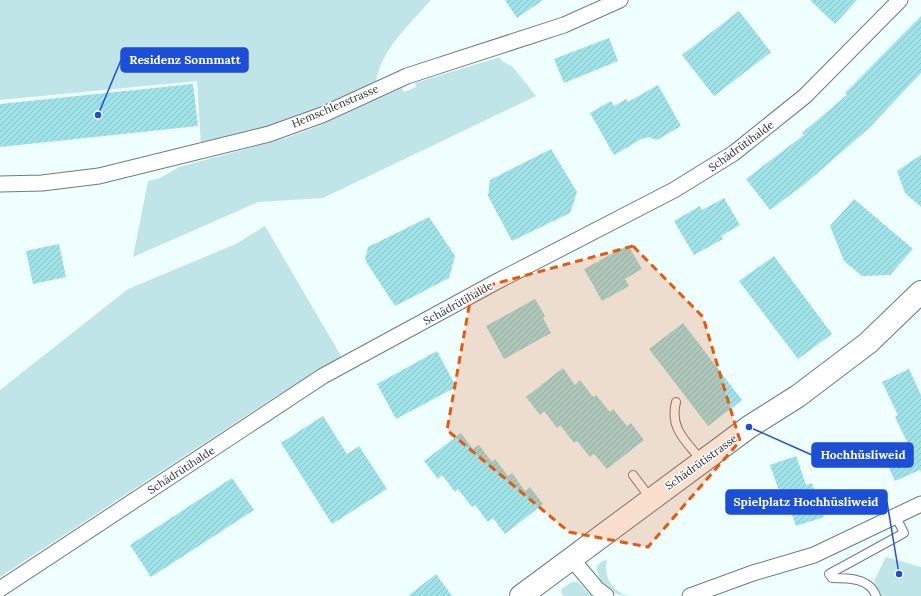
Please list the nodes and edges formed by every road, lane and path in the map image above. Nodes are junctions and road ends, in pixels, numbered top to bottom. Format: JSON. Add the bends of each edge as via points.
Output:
{"nodes":[{"id":1,"x":620,"y":0,"type":"edge"},
{"id":2,"x":900,"y":0,"type":"edge"},
{"id":3,"x":0,"y":184,"type":"edge"},
{"id":4,"x":921,"y":292,"type":"edge"},
{"id":5,"x":676,"y":402,"type":"dead end"},
{"id":6,"x":702,"y":461,"type":"junction"},
{"id":7,"x":633,"y":474,"type":"dead end"},
{"id":8,"x":651,"y":499,"type":"junction"},
{"id":9,"x":921,"y":504,"type":"edge"},
{"id":10,"x":896,"y":517,"type":"junction"},
{"id":11,"x":571,"y":558,"type":"junction"},
{"id":12,"x":0,"y":589,"type":"edge"},
{"id":13,"x":529,"y":594,"type":"edge"},
{"id":14,"x":606,"y":596,"type":"edge"},
{"id":15,"x":690,"y":596,"type":"edge"},
{"id":16,"x":876,"y":596,"type":"edge"}],
"edges":[{"from":1,"to":3,"type":"street","name":"Hemschlenstrasse","via":[[564,25],[407,76],[322,115],[268,134],[100,176],[42,183]]},
{"from":2,"to":12,"type":"street","name":"Schädrütihalde","via":[[805,96],[734,153],[674,190],[496,282],[323,376]]},
{"from":4,"to":6,"type":"main road","name":"Schädrütistrasse","via":[[868,343],[798,396]]},
{"from":5,"to":6,"type":"lane","via":[[673,411],[674,423]]},
{"from":6,"to":8,"type":"main road","name":"Schädrütistrasse"},
{"from":7,"to":8,"type":"lane"},
{"from":8,"to":11,"type":"main road","name":"Schädrütistrasse"},
{"from":9,"to":10,"type":"street"},
{"from":10,"to":15,"type":"street","via":[[814,555],[753,573]]},
{"from":10,"to":16,"type":"lane","via":[[904,533],[829,574],[832,578],[848,578],[866,583],[872,587]]},
{"from":11,"to":13,"type":"main road","name":"Schädrütistrasse"},
{"from":11,"to":14,"type":"street"}]}
